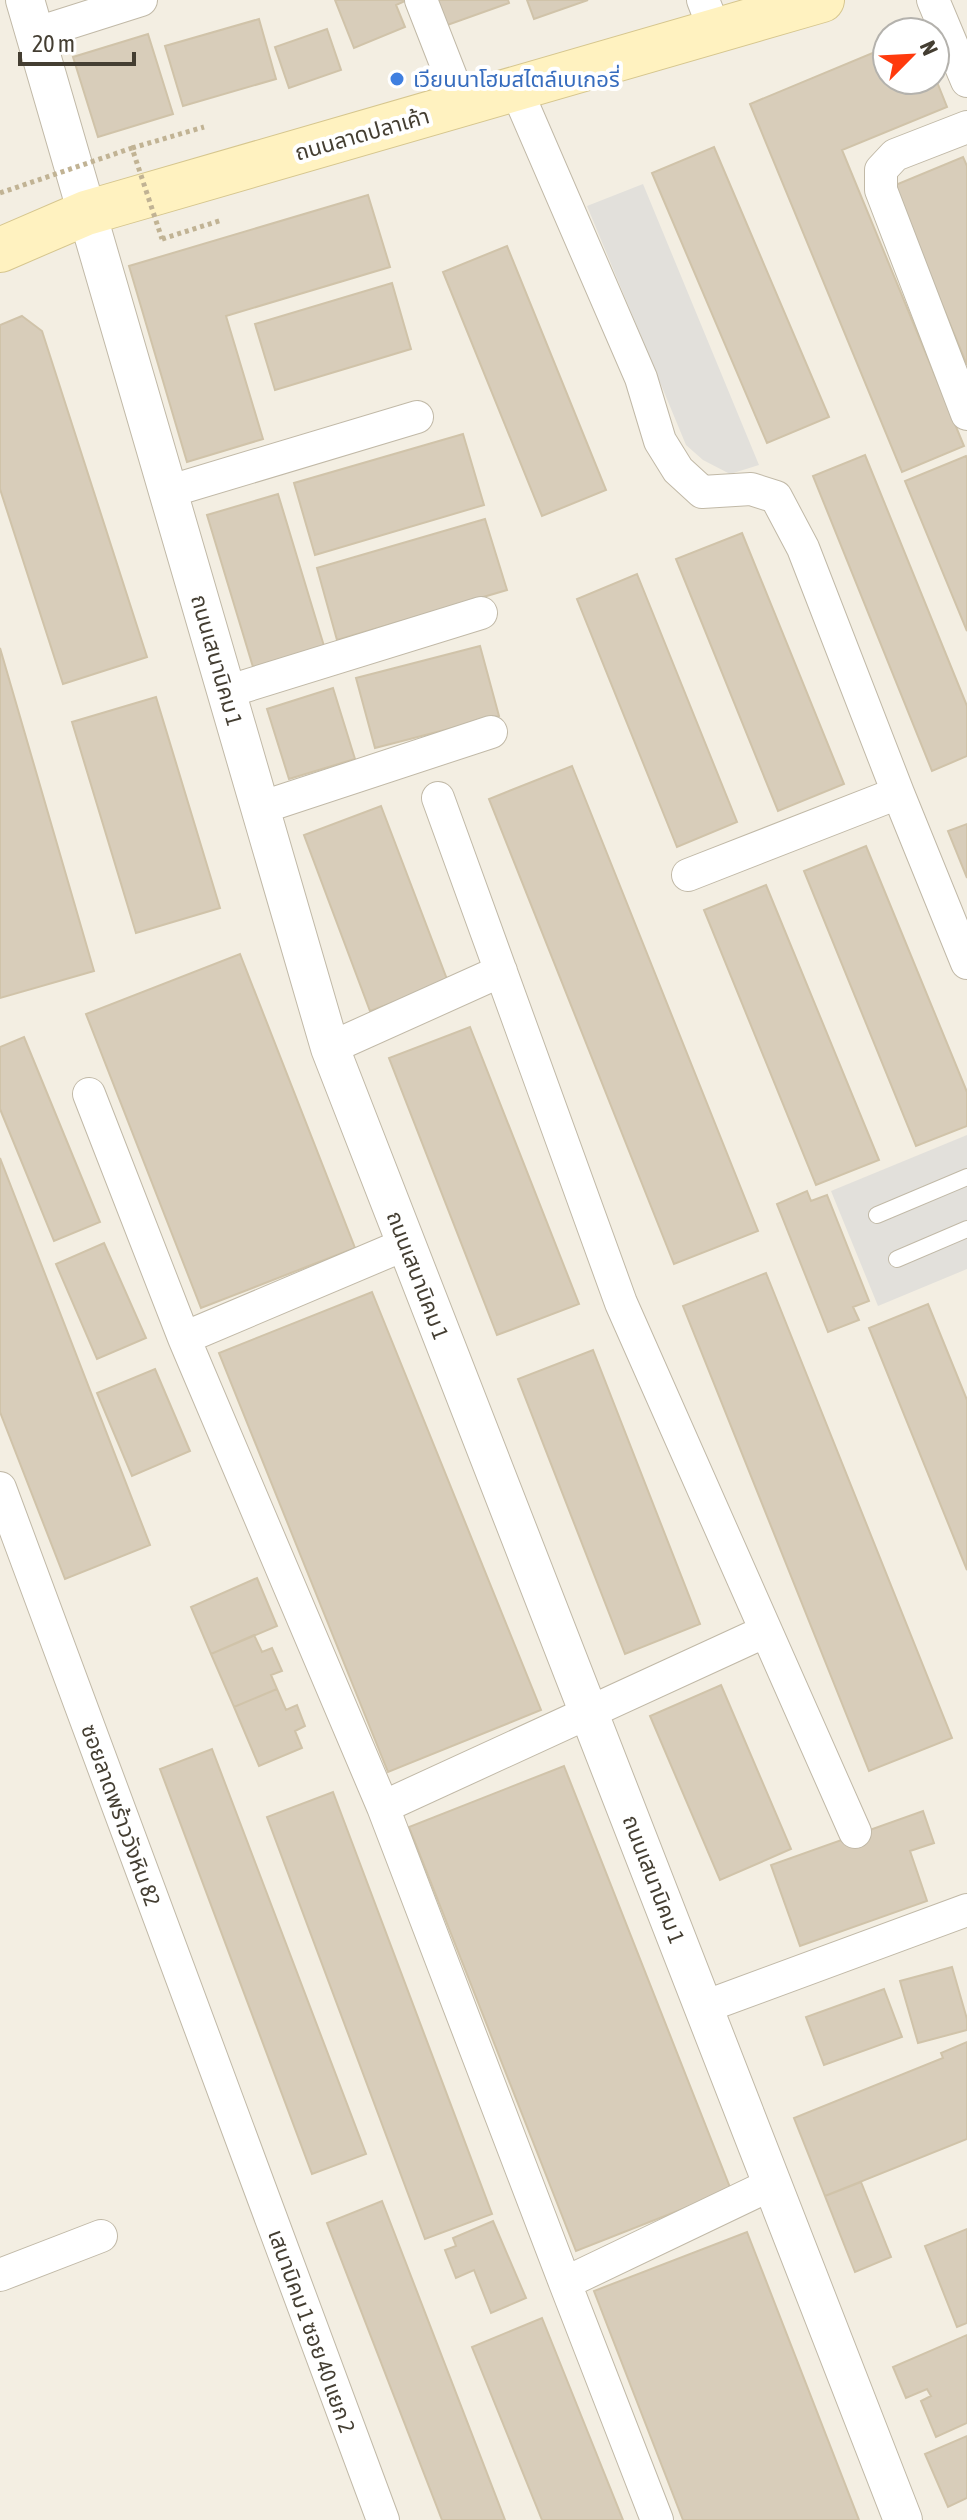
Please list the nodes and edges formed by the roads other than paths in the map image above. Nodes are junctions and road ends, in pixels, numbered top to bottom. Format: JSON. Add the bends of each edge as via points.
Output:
{"nodes":[{"id":1,"x":141,"y":0,"type":"edge"},
{"id":2,"x":421,"y":0,"type":"edge"},
{"id":3,"x":822,"y":0,"type":"edge"},
{"id":4,"x":933,"y":0,"type":"edge"},
{"id":5,"x":709,"y":15,"type":"edge"},
{"id":6,"x":29,"y":17,"type":"edge"},
{"id":7,"x":967,"y":81,"type":"edge"},
{"id":8,"x":516,"y":89,"type":"junction"},
{"id":9,"x":462,"y":105,"type":"junction"},
{"id":10,"x":967,"y":127,"type":"edge"},
{"id":11,"x":86,"y":213,"type":"junction"},
{"id":12,"x":0,"y":250,"type":"edge"},
{"id":13,"x":967,"y":414,"type":"edge"},
{"id":14,"x":417,"y":417,"type":"dead end"},
{"id":15,"x":167,"y":492,"type":"junction"},
{"id":16,"x":481,"y":613,"type":"dead end"},
{"id":17,"x":226,"y":692,"type":"junction"},
{"id":18,"x":491,"y":732,"type":"dead end"},
{"id":19,"x":898,"y":793,"type":"junction"},
{"id":20,"x":438,"y":798,"type":"dead end"},
{"id":21,"x":260,"y":808,"type":"junction"},
{"id":22,"x":688,"y":875,"type":"dead end"},
{"id":23,"x":967,"y":963,"type":"edge"},
{"id":24,"x":501,"y":971,"type":"junction"},
{"id":25,"x":330,"y":1048,"type":"junction"},
{"id":26,"x":89,"y":1094,"type":"dead end"},
{"id":27,"x":967,"y":1177,"type":"edge"},
{"id":28,"x":877,"y":1215,"type":"dead end"},
{"id":29,"x":967,"y":1229,"type":"edge"},
{"id":30,"x":406,"y":1244,"type":"junction"},
{"id":31,"x":897,"y":1259,"type":"dead end"},
{"id":32,"x":184,"y":1338,"type":"junction"},
{"id":33,"x":0,"y":1488,"type":"edge"},
{"id":34,"x":766,"y":1631,"type":"junction"},
{"id":35,"x":589,"y":1713,"type":"junction"},
{"id":36,"x":383,"y":1807,"type":"junction"},
{"id":37,"x":855,"y":1832,"type":"dead end"},
{"id":38,"x":967,"y":1910,"type":"edge"},
{"id":39,"x":704,"y":2007,"type":"junction"},
{"id":40,"x":242,"y":2142,"type":"joint"},
{"id":41,"x":772,"y":2184,"type":"junction"},
{"id":42,"x":101,"y":2236,"type":"dead end"},
{"id":43,"x":0,"y":2275,"type":"edge"},
{"id":44,"x":565,"y":2283,"type":"junction"},
{"id":45,"x":383,"y":2520,"type":"edge"},
{"id":46,"x":657,"y":2520,"type":"edge"},
{"id":47,"x":903,"y":2520,"type":"edge"}],
"edges":[{"from":1,"to":6,"type":"street"},
{"from":2,"to":9,"type":"street"},
{"from":3,"to":5,"type":"main road","name":"ถนนลาดปลาเค้า"},
{"from":4,"to":7,"type":"street"},
{"from":5,"to":8,"type":"main road","name":"ถนนลาดปลาเค้า"},
{"from":6,"to":11,"type":"street","name":"ถนนเสนานิคม 1"},
{"from":8,"to":9,"type":"main road","name":"ถนนลาดปลาเค้า"},
{"from":8,"to":19,"type":"street","via":[[641,378],[660,441],[678,470],[702,492],[751,489],[776,497],[803,548]]},
{"from":9,"to":11,"type":"main road","name":"ถนนลาดปลาเค้า"},
{"from":10,"to":13,"type":"street","via":[[895,155],[881,170],[881,190]]},
{"from":11,"to":12,"type":"main road","name":"ถนนลาดปลาเค้า"},
{"from":11,"to":15,"type":"street","name":"ถนนเสนานิคม 1"},
{"from":14,"to":15,"type":"street"},
{"from":15,"to":17,"type":"street","name":"ถนนเสนานิคม 1"},
{"from":16,"to":17,"type":"street"},
{"from":17,"to":21,"type":"street","name":"ถนนเสนานิคม 1"},
{"from":18,"to":21,"type":"street"},
{"from":19,"to":22,"type":"street"},
{"from":19,"to":23,"type":"street"},
{"from":20,"to":24,"type":"street"},
{"from":21,"to":25,"type":"street","name":"ถนนเสนานิคม 1"},
{"from":24,"to":25,"type":"street"},
{"from":24,"to":34,"type":"street","via":[[621,1303]]},
{"from":25,"to":30,"type":"street","name":"ถนนเสนานิคม 1"},
{"from":26,"to":32,"type":"street"},
{"from":27,"to":28,"type":"lane"},
{"from":29,"to":31,"type":"lane"},
{"from":30,"to":32,"type":"street"},
{"from":30,"to":35,"type":"street","name":"ถนนเสนานิคม 1"},
{"from":32,"to":36,"type":"street"},
{"from":33,"to":40,"type":"street","name":"ซอยลาดพร้าววังหิน 82"},
{"from":34,"to":35,"type":"street"},
{"from":34,"to":37,"type":"street"},
{"from":35,"to":36,"type":"street"},
{"from":35,"to":39,"type":"street","name":"ถนนเสนานิคม 1"},
{"from":36,"to":44,"type":"street"},
{"from":38,"to":39,"type":"street"},
{"from":39,"to":41,"type":"street","name":"ถนนเสนานิคม 1"},
{"from":40,"to":45,"type":"street","name":"เสนานิคม 1 ซอย 40 แยก 2"},
{"from":41,"to":44,"type":"street"},
{"from":41,"to":47,"type":"street","name":"ถนนเสนานิคม 1"},
{"from":42,"to":43,"type":"street"},
{"from":44,"to":46,"type":"street"}]}
